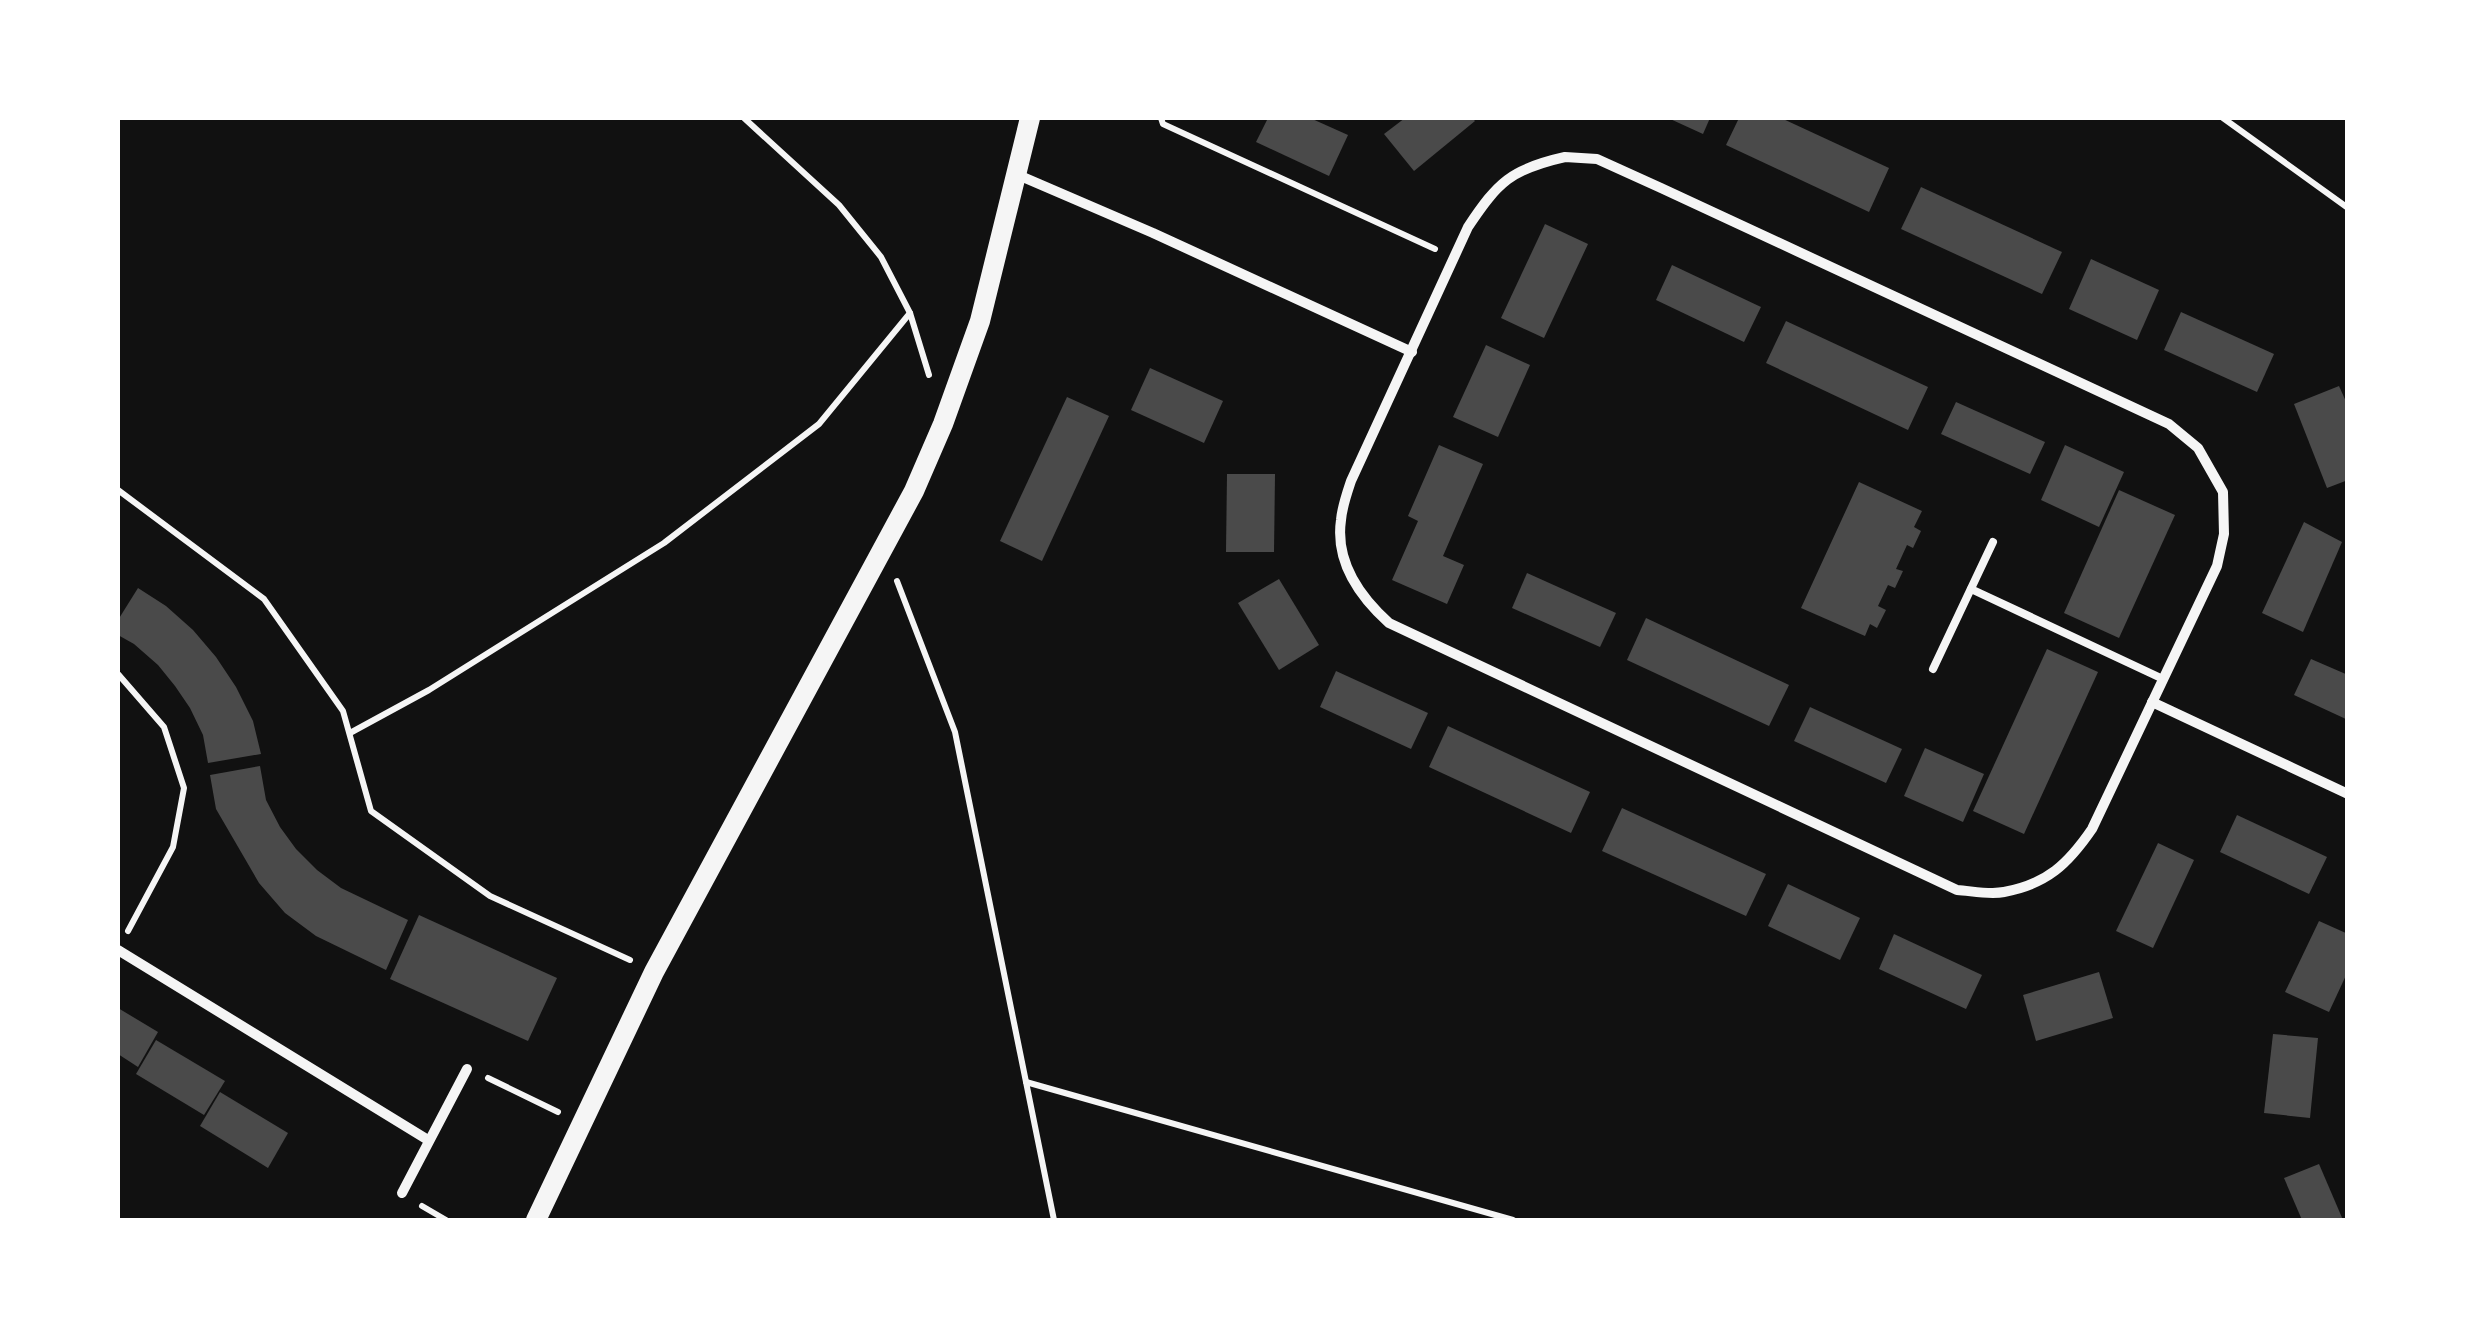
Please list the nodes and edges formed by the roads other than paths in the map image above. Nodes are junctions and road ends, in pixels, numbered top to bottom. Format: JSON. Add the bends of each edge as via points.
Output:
{"nodes":[{"id":1,"x":1030,"y":118,"type":"edge"},
{"id":2,"x":1016,"y":174,"type":"junction"},
{"id":3,"x":1412,"y":352,"type":"junction"},
{"id":4,"x":1993,"y":542,"type":"dead end"},
{"id":5,"x":1971,"y":589,"type":"junction"},
{"id":6,"x":1933,"y":669,"type":"dead end"},
{"id":7,"x":2163,"y":679,"type":"junction"},
{"id":8,"x":2152,"y":702,"type":"junction"},
{"id":9,"x":2348,"y":794,"type":"edge"},
{"id":10,"x":118,"y":950,"type":"edge"},
{"id":11,"x":468,"y":1068,"type":"road end"},
{"id":12,"x":428,"y":1140,"type":"junction"},
{"id":13,"x":402,"y":1194,"type":"dead end"},
{"id":14,"x":536,"y":1220,"type":"edge"}],
"edges":[{"from":1,"to":2,"type":"main road"},
{"from":2,"to":3,"type":"street"},
{"from":2,"to":14,"type":"main road","via":[[980,321],[914,490],[654,972]]},
{"from":3,"to":7,"type":"street","via":[[1488,197],[1534,164],[1596,159],[2169,424],[2198,448],[2223,492],[2224,534],[2217,566]]},
{"from":3,"to":8,"type":"street","via":[[1351,481],[1340,520],[1342,549],[1349,576],[1372,608],[1442,649],[1957,890],[2002,893],[2045,879],[2073,857]]},
{"from":4,"to":5,"type":"lane"},
{"from":5,"to":6,"type":"lane"},
{"from":5,"to":7,"type":"lane"},
{"from":7,"to":8,"type":"street"},
{"from":8,"to":9,"type":"street"},
{"from":10,"to":12,"type":"street"},
{"from":11,"to":12,"type":"street"},
{"from":12,"to":13,"type":"street"}]}
